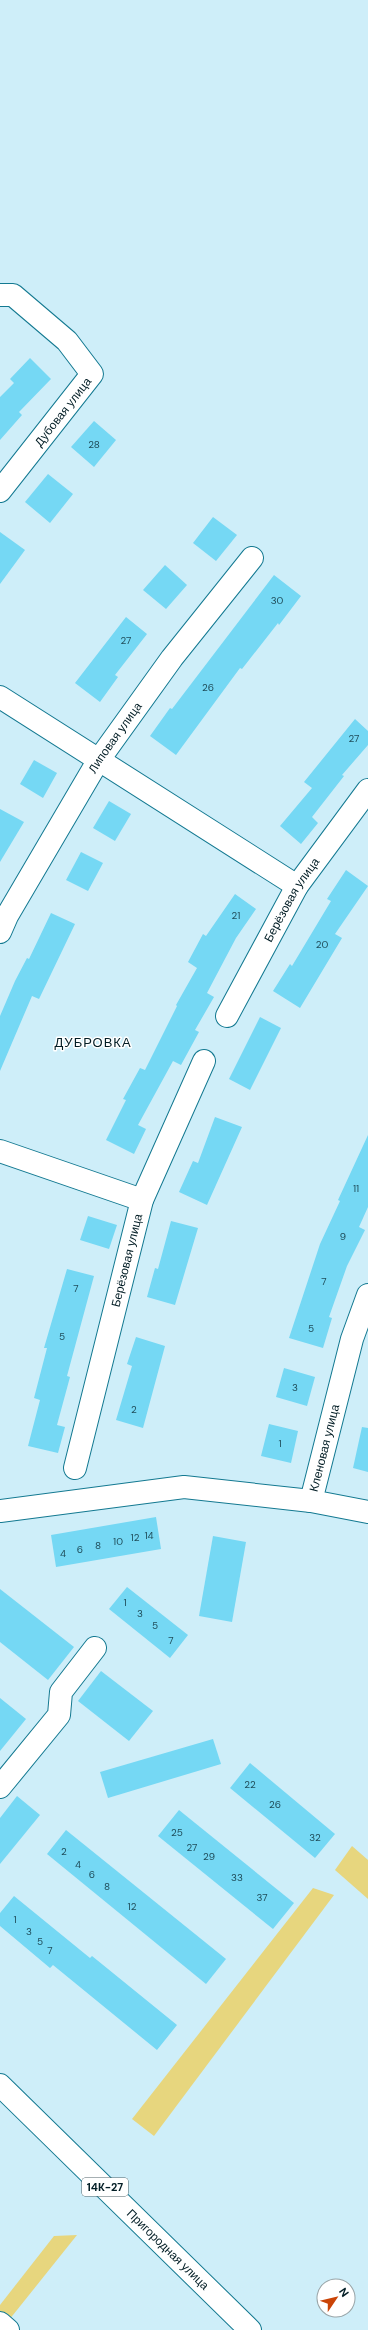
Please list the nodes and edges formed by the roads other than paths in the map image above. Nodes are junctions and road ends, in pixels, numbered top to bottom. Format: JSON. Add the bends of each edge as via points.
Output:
{"nodes":[{"id":1,"x":0,"y":295,"type":"edge"},
{"id":2,"x":0,"y":491,"type":"edge"},
{"id":3,"x":252,"y":558,"type":"dead end"},
{"id":4,"x":0,"y":697,"type":"edge"},
{"id":5,"x":98,"y":761,"type":"junction"},
{"id":6,"x":368,"y":790,"type":"edge"},
{"id":7,"x":297,"y":886,"type":"junction"},
{"id":8,"x":0,"y":932,"type":"edge"},
{"id":9,"x":227,"y":1016,"type":"dead end"},
{"id":10,"x":204,"y":1061,"type":"dead end"},
{"id":11,"x":0,"y":1151,"type":"edge"},
{"id":12,"x":142,"y":1200,"type":"junction"},
{"id":13,"x":368,"y":1295,"type":"edge"},
{"id":14,"x":75,"y":1468,"type":"dead end"},
{"id":15,"x":311,"y":1501,"type":"junction"},
{"id":16,"x":0,"y":1512,"type":"edge"},
{"id":17,"x":368,"y":1512,"type":"edge"},
{"id":18,"x":95,"y":1648,"type":"dead end"},
{"id":19,"x":0,"y":1786,"type":"edge"},
{"id":20,"x":0,"y":2085,"type":"edge"},
{"id":21,"x":0,"y":2323,"type":"edge"},
{"id":22,"x":8,"y":2330,"type":"edge"},
{"id":23,"x":250,"y":2330,"type":"edge"}],
"edges":[{"from":1,"to":2,"type":"street","name":"Дубовая улица","via":[[13,295],[67,341],[92,374]]},
{"from":3,"to":5,"type":"street","name":"Липовая улица","via":[[172,658]]},
{"from":4,"to":5,"type":"street"},
{"from":5,"to":7,"type":"street","via":[[133,780]]},
{"from":5,"to":8,"type":"street","name":"Липовая улица","via":[[6,916]]},
{"from":6,"to":7,"type":"street","name":"Берёзовая улица"},
{"from":7,"to":9,"type":"street","name":"Берёзовая улица"},
{"from":10,"to":12,"type":"street","name":"Берёзовая улица"},
{"from":11,"to":12,"type":"street"},
{"from":12,"to":14,"type":"street","name":"Берёзовая улица"},
{"from":13,"to":15,"type":"street","name":"Кленовая улица","via":[[352,1339]]},
{"from":15,"to":16,"type":"street","name":"Кленовая улица","via":[[184,1486]]},
{"from":15,"to":17,"type":"street"},
{"from":18,"to":19,"type":"street","via":[[61,1692],[59,1715]]},
{"from":20,"to":23,"type":"street","name":"Пригородная улица","number":"14К-27"},
{"from":21,"to":22,"type":"street"}]}
